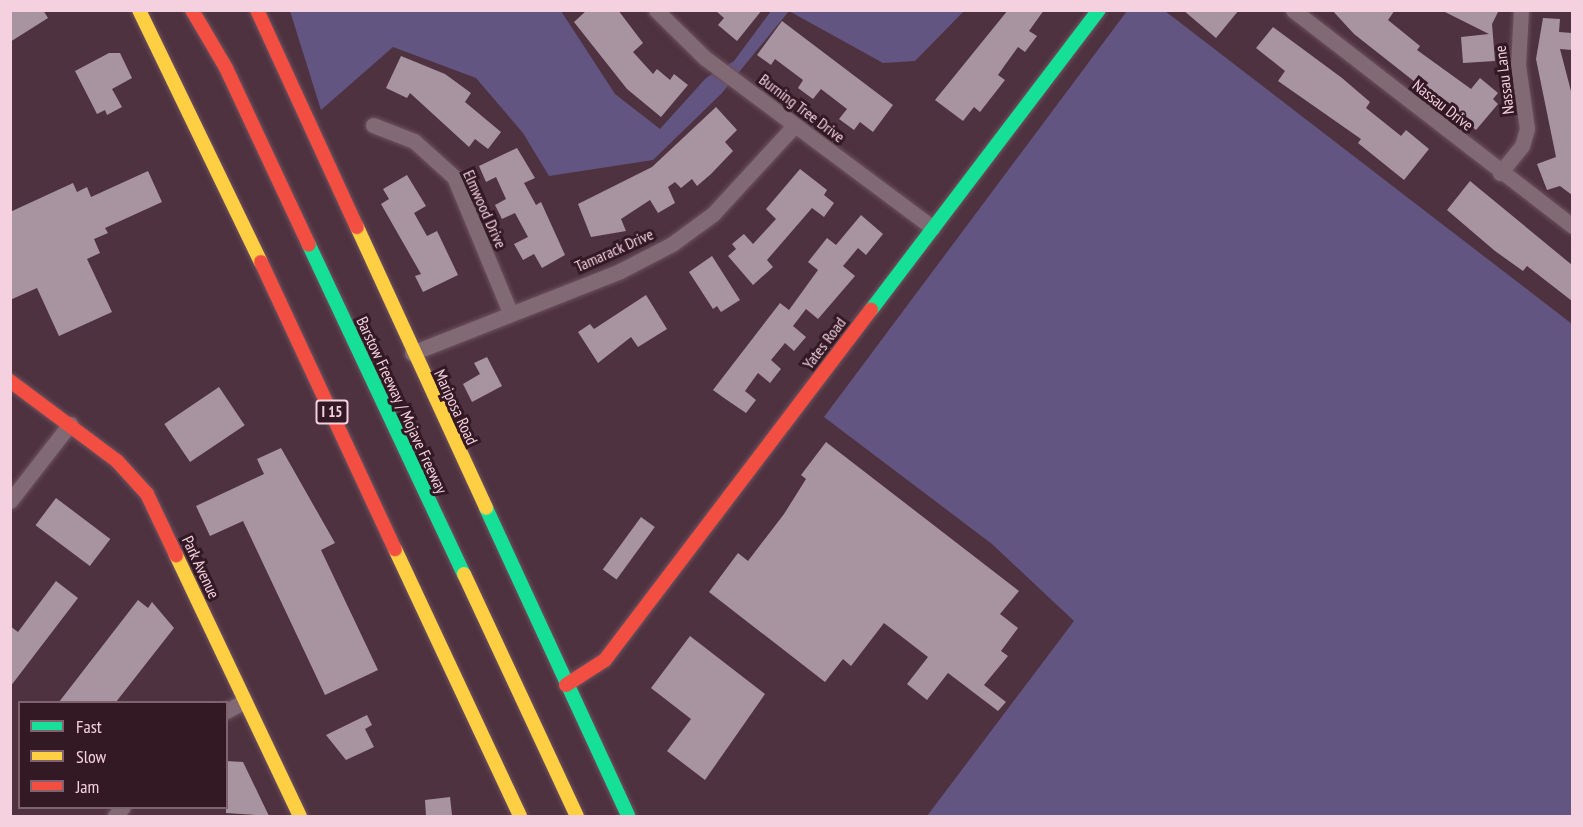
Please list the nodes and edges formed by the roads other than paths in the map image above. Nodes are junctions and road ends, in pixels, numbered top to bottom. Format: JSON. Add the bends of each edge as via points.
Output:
{"nodes":[{"id":1,"x":139,"y":10,"type":"edge"},
{"id":2,"x":192,"y":10,"type":"edge"},
{"id":3,"x":201,"y":10,"type":"edge"},
{"id":4,"x":257,"y":10,"type":"edge"},
{"id":5,"x":656,"y":10,"type":"edge"},
{"id":6,"x":1099,"y":10,"type":"edge"},
{"id":7,"x":1293,"y":10,"type":"edge"},
{"id":8,"x":1521,"y":10,"type":"edge"},
{"id":9,"x":226,"y":68,"type":"junction"},
{"id":10,"x":373,"y":125,"type":"dead end"},
{"id":11,"x":794,"y":126,"type":"junction"},
{"id":12,"x":1500,"y":173,"type":"junction"},
{"id":13,"x":1572,"y":226,"type":"edge"},
{"id":14,"x":933,"y":228,"type":"junction"},
{"id":15,"x":510,"y":312,"type":"junction"},
{"id":16,"x":412,"y":352,"type":"junction"},
{"id":17,"x":10,"y":381,"type":"edge"},
{"id":18,"x":70,"y":424,"type":"junction"},
{"id":19,"x":10,"y":501,"type":"edge"},
{"id":20,"x":566,"y":685,"type":"junction"},
{"id":21,"x":245,"y":701,"type":"junction"},
{"id":22,"x":228,"y":710,"type":"edge"},
{"id":23,"x":300,"y":816,"type":"edge"},
{"id":24,"x":520,"y":816,"type":"edge"},
{"id":25,"x":577,"y":816,"type":"edge"},
{"id":26,"x":628,"y":816,"type":"edge"}],
"edges":[{"from":1,"to":24,"type":"main road","number":"I 15","via":[[182,93]]},
{"from":2,"to":9,"type":"main road","name":"Barstow Freeway / Mojave Freeway"},
{"from":3,"to":9,"type":"main road"},
{"from":4,"to":16,"type":"main road","name":"Mariposa Road"},
{"from":5,"to":11,"type":"street","name":"Burning Tree Drive","via":[[698,52]]},
{"from":6,"to":14,"type":"main road","name":"Yates Road"},
{"from":7,"to":12,"type":"street","name":"Nassau Drive"},
{"from":8,"to":12,"type":"street","name":"Nassau Lane","via":[[1518,65],[1527,129],[1522,146]]},
{"from":9,"to":25,"type":"main road","name":"Barstow Freeway / Mojave Freeway"},
{"from":10,"to":15,"type":"street","name":"Elmwood Drive","via":[[414,141],[454,177]]},
{"from":11,"to":14,"type":"street","name":"Burning Tree Drive"},
{"from":11,"to":15,"type":"street","name":"Tamarack Drive","via":[[713,214],[672,244],[620,271]]},
{"from":12,"to":13,"type":"street","name":"Nassau Drive"},
{"from":14,"to":20,"type":"main road","name":"Yates Road","via":[[605,660]]},
{"from":15,"to":16,"type":"street","name":"Tamarack Drive"},
{"from":16,"to":20,"type":"main road","name":"Mariposa Road"},
{"from":17,"to":18,"type":"main road","name":"Park Avenue"},
{"from":18,"to":19,"type":"street"},
{"from":18,"to":21,"type":"main road","name":"Park Avenue","via":[[117,461],[147,494]]},
{"from":20,"to":26,"type":"main road","name":"Mariposa Road"},
{"from":21,"to":22,"type":"street"},
{"from":21,"to":23,"type":"main road","name":"Park Avenue"}]}
